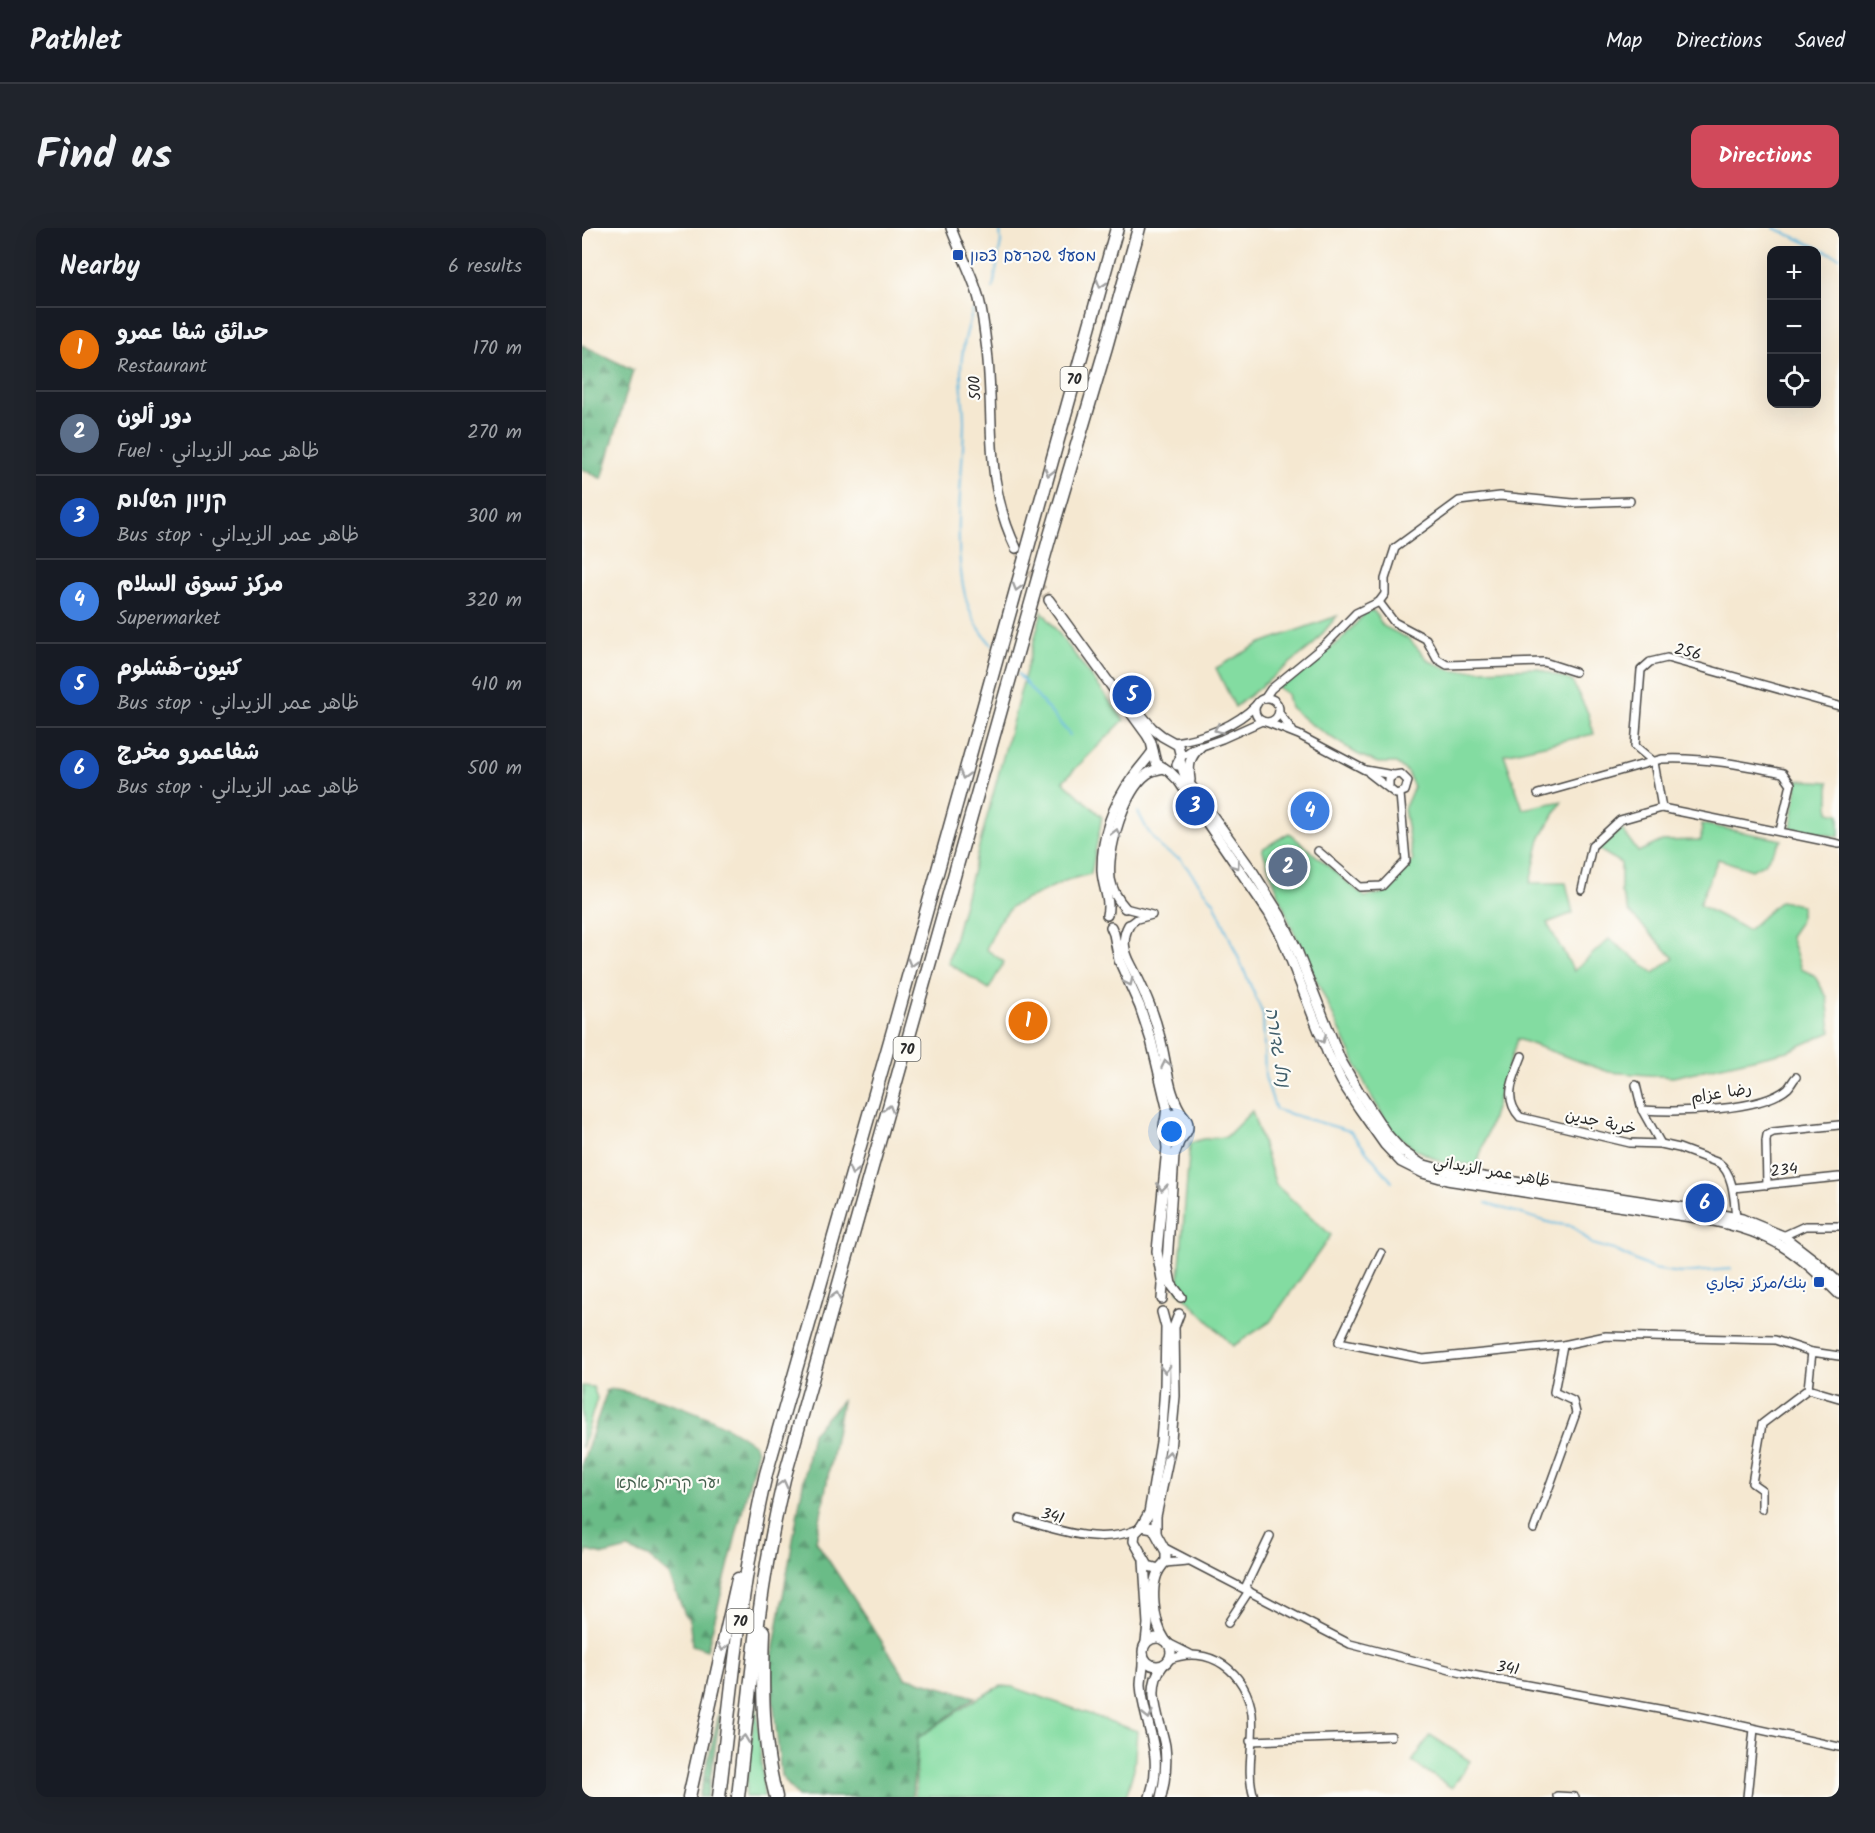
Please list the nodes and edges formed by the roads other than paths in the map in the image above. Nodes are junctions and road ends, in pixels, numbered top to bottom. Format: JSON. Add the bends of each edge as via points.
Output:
{"nodes":[{"id":1,"x":951,"y":228,"type":"edge"},
{"id":2,"x":1117,"y":228,"type":"edge"},
{"id":3,"x":1139,"y":228,"type":"edge"},
{"id":4,"x":1630,"y":501,"type":"dead end"},
{"id":5,"x":1016,"y":548,"type":"tunnel mouth"},
{"id":6,"x":1049,"y":600,"type":"tunnel mouth"},
{"id":7,"x":1379,"y":602,"type":"junction"},
{"id":8,"x":1082,"y":645,"type":"junction"},
{"id":9,"x":1575,"y":672,"type":"dead end"},
{"id":10,"x":1265,"y":698,"type":"junction"},
{"id":11,"x":1257,"y":704,"type":"junction"},
{"id":12,"x":1839,"y":706,"type":"edge"},
{"id":13,"x":1279,"y":713,"type":"junction"},
{"id":14,"x":1264,"y":721,"type":"junction"},
{"id":15,"x":1299,"y":735,"type":"junction"},
{"id":16,"x":1171,"y":741,"type":"junction"},
{"id":17,"x":1200,"y":747,"type":"junction"},
{"id":18,"x":1153,"y":752,"type":"junction"},
{"id":19,"x":1181,"y":759,"type":"junction"},
{"id":20,"x":1654,"y":762,"type":"junction"},
{"id":21,"x":1164,"y":768,"type":"junction"},
{"id":22,"x":1365,"y":770,"type":"junction"},
{"id":23,"x":1394,"y":775,"type":"junction"},
{"id":24,"x":1191,"y":786,"type":"junction"},
{"id":25,"x":1389,"y":788,"type":"junction"},
{"id":26,"x":1400,"y":794,"type":"junction"},
{"id":27,"x":1538,"y":794,"type":"dead end"},
{"id":28,"x":1662,"y":808,"type":"junction"},
{"id":29,"x":1780,"y":831,"type":"junction"},
{"id":30,"x":1839,"y":844,"type":"edge"},
{"id":31,"x":1318,"y":851,"type":"dead end"},
{"id":32,"x":1582,"y":890,"type":"dead end"},
{"id":33,"x":1125,"y":908,"type":"junction"},
{"id":34,"x":1107,"y":915,"type":"junction"},
{"id":35,"x":1129,"y":925,"type":"junction"},
{"id":36,"x":1111,"y":927,"type":"junction"},
{"id":37,"x":1522,"y":1056,"type":"dead end"},
{"id":38,"x":1796,"y":1077,"type":"dead end"},
{"id":39,"x":1636,"y":1085,"type":"dead end"},
{"id":40,"x":1642,"y":1110,"type":"junction"},
{"id":41,"x":1185,"y":1118,"type":"junction"},
{"id":42,"x":1839,"y":1125,"type":"edge"},
{"id":43,"x":1165,"y":1126,"type":"junction"},
{"id":44,"x":1184,"y":1135,"type":"junction"},
{"id":45,"x":1661,"y":1144,"type":"junction"},
{"id":46,"x":1839,"y":1177,"type":"edge"},
{"id":47,"x":1767,"y":1185,"type":"junction"},
{"id":48,"x":1732,"y":1188,"type":"junction"},
{"id":49,"x":1736,"y":1218,"type":"junction"},
{"id":50,"x":1839,"y":1226,"type":"edge"},
{"id":51,"x":1783,"y":1236,"type":"junction"},
{"id":52,"x":1382,"y":1253,"type":"dead end"},
{"id":53,"x":1839,"y":1283,"type":"edge"},
{"id":54,"x":1839,"y":1294,"type":"edge"},
{"id":55,"x":1180,"y":1298,"type":"junction"},
{"id":56,"x":1162,"y":1299,"type":"junction"},
{"id":57,"x":1162,"y":1312,"type":"junction"},
{"id":58,"x":1179,"y":1314,"type":"junction"},
{"id":59,"x":1563,"y":1345,"type":"junction"},
{"id":60,"x":1812,"y":1352,"type":"junction"},
{"id":61,"x":1839,"y":1356,"type":"edge"},
{"id":62,"x":1808,"y":1389,"type":"junction"},
{"id":63,"x":1839,"y":1398,"type":"edge"},
{"id":64,"x":774,"y":1448,"type":"junction"},
{"id":65,"x":1762,"y":1509,"type":"dead end"},
{"id":66,"x":776,"y":1513,"type":"junction"},
{"id":67,"x":1020,"y":1519,"type":"dead end"},
{"id":68,"x":1139,"y":1528,"type":"junction"},
{"id":69,"x":1534,"y":1529,"type":"dead end"},
{"id":70,"x":1156,"y":1533,"type":"junction"},
{"id":71,"x":1114,"y":1535,"type":"junction"},
{"id":72,"x":1270,"y":1536,"type":"dead end"},
{"id":73,"x":1137,"y":1546,"type":"junction"},
{"id":74,"x":1162,"y":1546,"type":"junction"},
{"id":75,"x":1144,"y":1561,"type":"junction"},
{"id":76,"x":1190,"y":1561,"type":"junction"},
{"id":77,"x":1163,"y":1565,"type":"junction"},
{"id":78,"x":1247,"y":1589,"type":"junction"},
{"id":79,"x":1228,"y":1623,"type":"dead end"},
{"id":80,"x":1146,"y":1642,"type":"junction"},
{"id":81,"x":1166,"y":1642,"type":"junction"},
{"id":82,"x":1190,"y":1654,"type":"junction"},
{"id":83,"x":1143,"y":1657,"type":"junction"},
{"id":84,"x":1166,"y":1663,"type":"junction"},
{"id":85,"x":1754,"y":1729,"type":"junction"},
{"id":86,"x":1391,"y":1736,"type":"dead end"},
{"id":87,"x":1250,"y":1742,"type":"junction"},
{"id":88,"x":1839,"y":1747,"type":"edge"},
{"id":89,"x":1557,"y":1796,"type":"edge"},
{"id":90,"x":689,"y":1797,"type":"edge"},
{"id":91,"x":719,"y":1797,"type":"edge"},
{"id":92,"x":738,"y":1797,"type":"edge"},
{"id":93,"x":776,"y":1797,"type":"edge"},
{"id":94,"x":1150,"y":1797,"type":"edge"},
{"id":95,"x":1161,"y":1797,"type":"edge"},
{"id":96,"x":1254,"y":1797,"type":"edge"},
{"id":97,"x":1575,"y":1797,"type":"edge"},
{"id":98,"x":1747,"y":1797,"type":"edge"}],
"edges":[{"from":1,"to":5,"type":"main road","name":"500","via":[[982,314],[992,463],[1004,519]]},
{"from":2,"to":64,"type":"highway","number":"70","one_way":true},
{"from":66,"to":3,"type":"highway","number":"70","one_way":true},
{"from":4,"to":7,"type":"street","via":[[1573,503],[1500,496],[1459,501],[1395,548],[1385,579],[1385,594]]},
{"from":6,"to":8,"type":"main road"},
{"from":7,"to":9,"type":"street","via":[[1394,622],[1426,639],[1437,659],[1447,665],[1544,662]]},
{"from":7,"to":10,"type":"street","via":[[1356,613]]},
{"from":8,"to":16,"type":"main road","via":[[1152,728]]},
{"from":8,"to":18,"type":"main road","via":[[1147,735]]},
{"from":10,"to":11,"type":"street"},
{"from":10,"to":13,"type":"street","via":[[1276,702]]},
{"from":11,"to":14,"type":"street","via":[[1256,713]]},
{"from":11,"to":16,"type":"street","one_way":true,"via":[[1224,727]]},
{"from":12,"to":20,"type":"street","name":"256","via":[[1667,658],[1650,662],[1641,670],[1635,746]]},
{"from":13,"to":14,"type":"street","via":[[1275,719]]},
{"from":13,"to":15,"type":"street"},
{"from":14,"to":15,"type":"street"},
{"from":14,"to":17,"type":"street"},
{"from":15,"to":22,"type":"street"},
{"from":16,"to":18,"type":"main road","via":[[1157,744]]},
{"from":16,"to":19,"type":"main road","via":[[1180,749]]},
{"from":17,"to":19,"type":"street"},
{"from":17,"to":24,"type":"main road","via":[[1189,764]]},
{"from":18,"to":21,"type":"main road","via":[[1156,764]]},
{"from":18,"to":34,"type":"main road","via":[[1126,788],[1110,820],[1102,862],[1109,903]]},
{"from":19,"to":21,"type":"main road","via":[[1173,767]]},
{"from":19,"to":24,"type":"main road","name":"ظاهر عمر الزيداني"},
{"from":20,"to":27,"type":"street"},
{"from":20,"to":28,"type":"street"},
{"from":20,"to":29,"type":"street","via":[[1680,758],[1783,773],[1791,784]]},
{"from":33,"to":21,"type":"main road","one_way":true,"via":[[1110,879],[1118,823],[1137,784],[1147,774]]},
{"from":21,"to":54,"type":"main road","name":"ظاهر عمر الزيداني","one_way":true,"via":[[1178,780],[1269,913],[1342,1082],[1401,1162],[1447,1180],[1690,1217],[1749,1231],[1791,1252]]},
{"from":22,"to":23,"type":"street"},
{"from":22,"to":25,"type":"street"},
{"from":23,"to":25,"type":"street","via":[[1388,782]]},
{"from":23,"to":26,"type":"street","via":[[1401,774],[1408,781],[1406,791]]},
{"from":24,"to":49,"type":"main road","name":"ظاهر عمر الزيداني","via":[[1280,915],[1345,1070],[1402,1151],[1421,1164],[1450,1172]]},
{"from":25,"to":26,"type":"street"},
{"from":26,"to":31,"type":"street","via":[[1406,861],[1382,886],[1360,887]]},
{"from":28,"to":29,"type":"street"},
{"from":28,"to":32,"type":"street","via":[[1620,820],[1592,846]]},
{"from":29,"to":30,"type":"street"},
{"from":33,"to":34,"type":"main road","via":[[1114,908]]},
{"from":33,"to":35,"type":"main road","via":[[1131,918]]},
{"from":33,"to":35,"type":"street","via":[[1152,915]]},
{"from":34,"to":36,"type":"main road"},
{"from":35,"to":36,"type":"main road","via":[[1121,930]]},
{"from":41,"to":35,"type":"main road","one_way":true,"via":[[1175,1104],[1151,1007],[1126,955],[1124,939]]},
{"from":36,"to":43,"type":"main road","one_way":true,"via":[[1119,960],[1151,1040],[1167,1107]]},
{"from":37,"to":45,"type":"street","name":"خربة جدين","via":[[1509,1099],[1520,1117],[1630,1143]]},
{"from":38,"to":40,"type":"street","name":"رضا عزام","via":[[1787,1089],[1737,1106],[1680,1112]]},
{"from":39,"to":40,"type":"street"},
{"from":40,"to":45,"type":"street"},
{"from":41,"to":43,"type":"main road","via":[[1174,1114]]},
{"from":41,"to":44,"type":"main road","via":[[1188,1125]]},
{"from":42,"to":47,"type":"street","via":[[1767,1135]]},
{"from":43,"to":44,"type":"main road","via":[[1171,1136]]},
{"from":43,"to":56,"type":"main road","one_way":true,"via":[[1168,1143],[1157,1251]]},
{"from":44,"to":55,"type":"main road","via":[[1174,1156],[1167,1263],[1171,1284]]},
{"from":45,"to":48,"type":"street","name":"خربة جدين","via":[[1719,1163]]},
{"from":46,"to":47,"type":"street","name":"234"},
{"from":47,"to":48,"type":"street","name":"234"},
{"from":48,"to":49,"type":"street","name":"خربة جدين"},
{"from":49,"to":51,"type":"main road","name":"ظاهر عمر الزيداني"},
{"from":50,"to":51,"type":"street","via":[[1805,1226]]},
{"from":51,"to":53,"type":"main road","name":"ظاهر عمر الزيداني"},
{"from":52,"to":59,"type":"street","via":[[1339,1342],[1423,1359]]},
{"from":55,"to":56,"type":"main road","via":[[1170,1294]]},
{"from":55,"to":58,"type":"main road","via":[[1184,1305]]},
{"from":56,"to":57,"type":"main road"},
{"from":57,"to":58,"type":"main road","via":[[1170,1317]]},
{"from":57,"to":68,"type":"main road","one_way":true,"via":[[1166,1322],[1162,1433],[1149,1513]]},
{"from":70,"to":58,"type":"main road","one_way":true,"via":[[1170,1450],[1175,1396],[1174,1328]]},
{"from":59,"to":60,"type":"street","via":[[1606,1335],[1775,1340]]},
{"from":59,"to":69,"type":"street","via":[[1554,1392],[1573,1401],[1576,1413]]},
{"from":60,"to":61,"type":"street"},
{"from":60,"to":62,"type":"street"},
{"from":62,"to":63,"type":"street"},
{"from":62,"to":65,"type":"street","via":[[1762,1424],[1752,1483],[1761,1490]]},
{"from":64,"to":90,"type":"highway","one_way":true,"via":[[735,1594]]},
{"from":64,"to":91,"type":"highway","number":"70","via":[[744,1586]]},
{"from":92,"to":66,"type":"highway","number":"70","one_way":true,"via":[[762,1589]]},
{"from":66,"to":93,"type":"highway","via":[[764,1609],[763,1677],[767,1742]]},
{"from":67,"to":71,"type":"street","name":"341","via":[[1071,1534]]},
{"from":68,"to":70,"type":"main road","via":[[1151,1527]]},
{"from":68,"to":71,"type":"street"},
{"from":68,"to":73,"type":"main road","via":[[1134,1539]]},
{"from":70,"to":74,"type":"main road"},
{"from":71,"to":73,"type":"street"},
{"from":72,"to":78,"type":"street"},
{"from":73,"to":75,"type":"main road"},
{"from":74,"to":76,"type":"street","name":"341"},
{"from":74,"to":77,"type":"main road","via":[[1167,1555]]},
{"from":75,"to":77,"type":"main road","via":[[1150,1568]]},
{"from":75,"to":80,"type":"main road"},
{"from":76,"to":77,"type":"street"},
{"from":76,"to":78,"type":"street","name":"341"},
{"from":77,"to":81,"type":"main road","via":[[1155,1583],[1156,1620]]},
{"from":78,"to":79,"type":"street"},
{"from":78,"to":85,"type":"street","name":"341","via":[[1350,1644],[1462,1673]]},
{"from":80,"to":81,"type":"main road","via":[[1155,1638]]},
{"from":80,"to":83,"type":"main road"},
{"from":81,"to":82,"type":"street"},
{"from":81,"to":84,"type":"main road","via":[[1171,1651]]},
{"from":82,"to":84,"type":"street"},
{"from":82,"to":87,"type":"street","via":[[1218,1660],[1232,1671],[1247,1693],[1252,1714]]},
{"from":83,"to":84,"type":"main road","via":[[1154,1666]]},
{"from":83,"to":94,"type":"main road","one_way":true,"via":[[1142,1686],[1155,1764]]},
{"from":84,"to":95,"type":"main road","via":[[1154,1680],[1153,1691],[1166,1754]]},
{"from":85,"to":88,"type":"street","name":"341"},
{"from":85,"to":98,"type":"street"},
{"from":86,"to":87,"type":"street"},
{"from":87,"to":96,"type":"street","via":[[1248,1773]]},
{"from":89,"to":97,"type":"street"}]}
